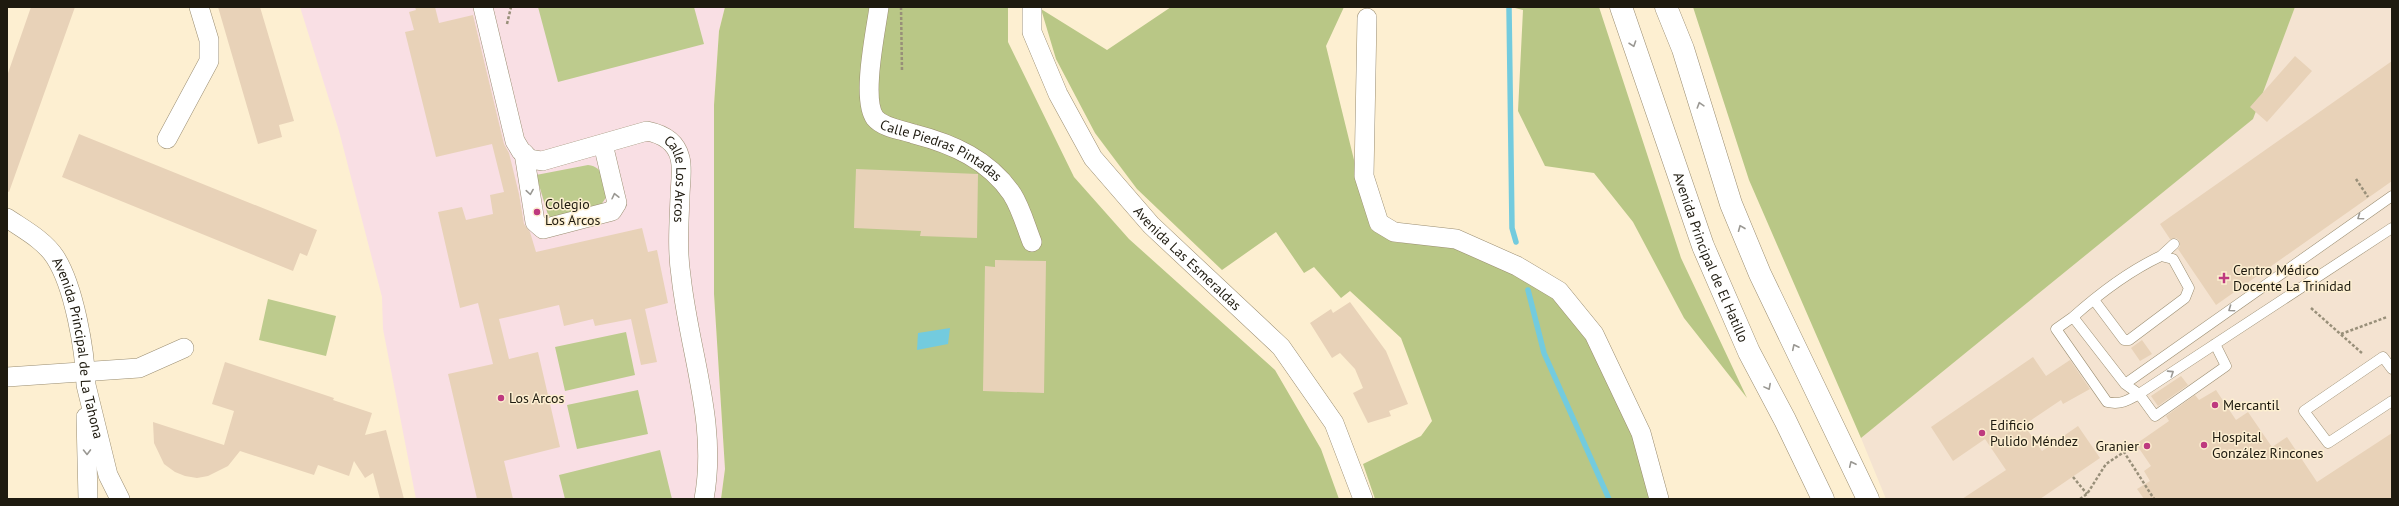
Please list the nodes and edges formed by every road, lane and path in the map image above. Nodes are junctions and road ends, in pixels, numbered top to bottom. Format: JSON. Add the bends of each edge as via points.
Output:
{"nodes":[{"id":1,"x":199,"y":7,"type":"edge"},
{"id":2,"x":483,"y":7,"type":"edge"},
{"id":3,"x":879,"y":7,"type":"edge"},
{"id":4,"x":901,"y":7,"type":"edge"},
{"id":5,"x":1032,"y":7,"type":"edge"},
{"id":6,"x":1621,"y":7,"type":"edge"},
{"id":7,"x":1666,"y":7,"type":"edge"},
{"id":8,"x":1367,"y":18,"type":"dead end"},
{"id":9,"x":902,"y":72,"type":"dead end"},
{"id":10,"x":168,"y":139,"type":"dead end"},
{"id":11,"x":603,"y":144,"type":"junction"},
{"id":12,"x":524,"y":153,"type":"junction"},
{"id":13,"x":2356,"y":179,"type":"dead end"},
{"id":14,"x":2392,"y":196,"type":"edge"},
{"id":15,"x":2369,"y":198,"type":"dead end"},
{"id":16,"x":7,"y":218,"type":"edge"},
{"id":17,"x":2392,"y":228,"type":"edge"},
{"id":18,"x":1032,"y":242,"type":"dead end"},
{"id":19,"x":2174,"y":244,"type":"dead end"},
{"id":20,"x":2161,"y":256,"type":"junction"},
{"id":21,"x":2094,"y":300,"type":"junction"},
{"id":22,"x":2311,"y":308,"type":"dead end"},
{"id":23,"x":2387,"y":316,"type":"dead end"},
{"id":24,"x":2073,"y":317,"type":"junction"},
{"id":25,"x":2342,"y":334,"type":"junction"},
{"id":26,"x":2349,"y":342,"type":"dead end"},
{"id":27,"x":2215,"y":344,"type":"junction"},
{"id":28,"x":184,"y":348,"type":"dead end"},
{"id":29,"x":2392,"y":369,"type":"edge"},
{"id":30,"x":7,"y":377,"type":"edge"},
{"id":31,"x":85,"y":378,"type":"junction"},
{"id":32,"x":2125,"y":384,"type":"junction"},
{"id":33,"x":2139,"y":394,"type":"junction"},
{"id":34,"x":2392,"y":401,"type":"edge"},
{"id":35,"x":2073,"y":477,"type":"dead end"},
{"id":36,"x":2087,"y":494,"type":"junction"},
{"id":37,"x":88,"y":499,"type":"edge"},
{"id":38,"x":120,"y":499,"type":"edge"},
{"id":39,"x":704,"y":499,"type":"edge"},
{"id":40,"x":1363,"y":499,"type":"edge"},
{"id":41,"x":1659,"y":499,"type":"edge"},
{"id":42,"x":1823,"y":499,"type":"edge"},
{"id":43,"x":1868,"y":499,"type":"edge"},
{"id":44,"x":2080,"y":499,"type":"edge"},
{"id":45,"x":2154,"y":499,"type":"edge"}],
"edges":[{"from":1,"to":10,"type":"street","via":[[209,40],[209,61]]},
{"from":2,"to":12,"type":"street","via":[[511,130]]},
{"from":3,"to":18,"type":"street","name":"Calle Piedras Pintadas","via":[[869,84],[870,105],[875,118],[887,125],[966,152],[994,171],[1013,195]]},
{"from":4,"to":9,"type":"path"},
{"from":5,"to":40,"type":"street","name":"Avenida Las Esmeraldas","via":[[1032,32],[1058,94],[1092,158],[1151,225],[1281,347],[1334,423]]},
{"from":6,"to":42,"type":"main road","name":"Avenida Principal de El Hatillo","one_way":true,"via":[[1703,246],[1749,352]]},
{"from":43,"to":7,"type":"main road","one_way":true,"via":[[1760,274],[1731,204],[1683,49]]},
{"from":8,"to":41,"type":"street","via":[[1364,176],[1379,223],[1394,232],[1456,239],[1517,266],[1559,291],[1594,334],[1641,433]]},
{"from":11,"to":12,"type":"street","name":"Calle Los Arcos","via":[[542,161],[530,159]]},
{"from":12,"to":11,"type":"street","one_way":true,"via":[[535,222],[542,230],[612,211],[617,204]]},
{"from":11,"to":39,"type":"street","name":"Calle Los Arcos","via":[[647,131],[660,134],[672,143],[680,158],[680,277],[706,411],[709,473]]},
{"from":13,"to":15,"type":"path"},
{"from":14,"to":32,"type":"lane","one_way":true},
{"from":16,"to":31,"type":"street","name":"Avenida Principal de La Tahona","via":[[41,242],[55,257],[73,302]]},
{"from":17,"to":27,"type":"lane"},
{"from":19,"to":20,"type":"lane"},
{"from":20,"to":21,"type":"lane","via":[[2142,264]]},
{"from":20,"to":21,"type":"lane","via":[[2173,259],[2189,288],[2185,298],[2129,340],[2121,338]]},
{"from":21,"to":24,"type":"lane"},
{"from":22,"to":25,"type":"path"},
{"from":23,"to":25,"type":"path"},
{"from":24,"to":32,"type":"lane"},
{"from":24,"to":33,"type":"lane","via":[[2056,329],[2107,402],[2126,402]]},
{"from":25,"to":26,"type":"path"},
{"from":33,"to":27,"type":"lane","one_way":true},
{"from":27,"to":33,"type":"lane","via":[[2226,366],[2155,416]]},
{"from":28,"to":31,"type":"street","via":[[139,368]]},
{"from":29,"to":34,"type":"lane","via":[[2383,357],[2304,411],[2328,443]]},
{"from":30,"to":31,"type":"street"},
{"from":31,"to":37,"type":"street","one_way":true},
{"from":31,"to":38,"type":"street","name":"Avenida Principal de La Tahona","via":[[108,475]]},
{"from":32,"to":33,"type":"lane"},
{"from":35,"to":36,"type":"path"},
{"from":36,"to":44,"type":"path"},
{"from":36,"to":45,"type":"path","via":[[2106,464],[2124,452]]}]}
